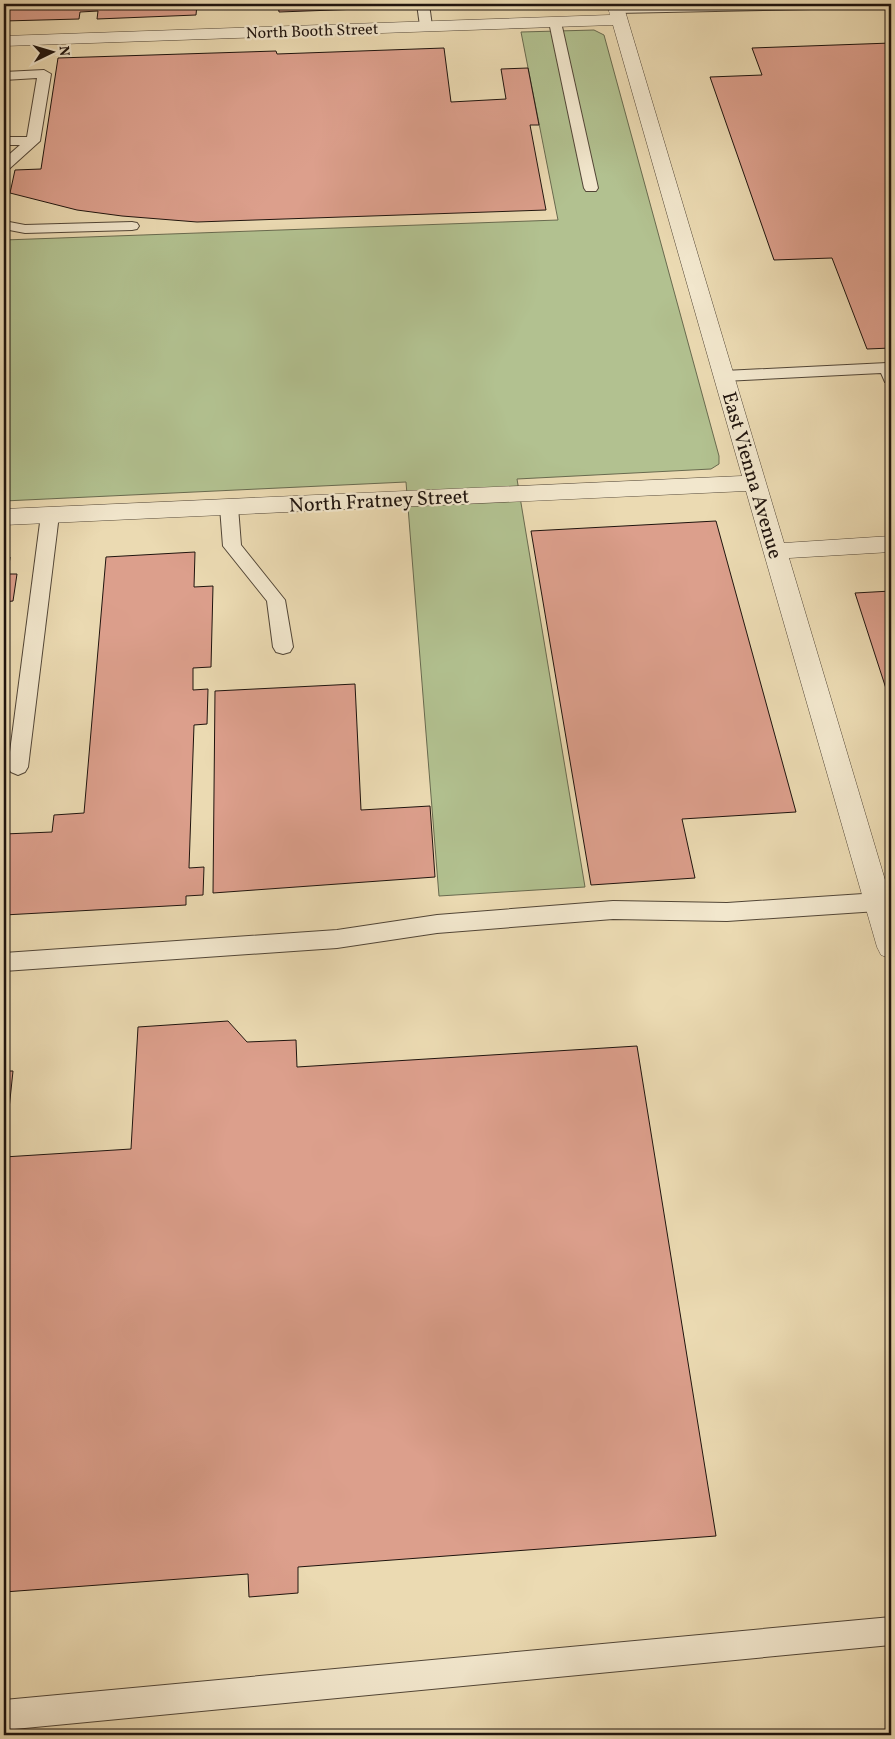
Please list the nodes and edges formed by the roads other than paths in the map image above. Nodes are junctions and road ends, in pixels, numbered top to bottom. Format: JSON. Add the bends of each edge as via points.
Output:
{"nodes":[{"id":1,"x":424,"y":4,"type":"edge"},
{"id":2,"x":860,"y":4,"type":"edge"},
{"id":3,"x":805,"y":5,"type":"edge"},
{"id":4,"x":722,"y":6,"type":"edge"},
{"id":5,"x":617,"y":11,"type":"edge"},
{"id":6,"x":555,"y":22,"type":"junction"},
{"id":7,"x":426,"y":26,"type":"junction"},
{"id":8,"x":4,"y":41,"type":"edge"},
{"id":9,"x":4,"y":76,"type":"edge"},
{"id":10,"x":4,"y":141,"type":"edge"},
{"id":11,"x":33,"y":141,"type":"junction"},
{"id":12,"x":4,"y":166,"type":"edge"},
{"id":13,"x":591,"y":188,"type":"dead end"},
{"id":14,"x":4,"y":225,"type":"edge"},
{"id":15,"x":132,"y":226,"type":"dead end"},
{"id":16,"x":724,"y":376,"type":"junction"},
{"id":17,"x":891,"y":378,"type":"edge"},
{"id":18,"x":755,"y":483,"type":"junction"},
{"id":19,"x":229,"y":507,"type":"junction"},
{"id":20,"x":50,"y":515,"type":"junction"},
{"id":21,"x":4,"y":517,"type":"edge"},
{"id":22,"x":891,"y":544,"type":"edge"},
{"id":23,"x":775,"y":551,"type":"junction"},
{"id":24,"x":283,"y":647,"type":"dead end"},
{"id":25,"x":18,"y":767,"type":"dead end"},
{"id":26,"x":878,"y":902,"type":"junction"},
{"id":27,"x":891,"y":947,"type":"edge"},
{"id":28,"x":4,"y":962,"type":"edge"},
{"id":29,"x":891,"y":1631,"type":"edge"},
{"id":30,"x":4,"y":1715,"type":"edge"}],
"edges":[{"from":1,"to":7,"type":"lane"},
{"from":2,"to":3,"type":"lane"},
{"from":3,"to":4,"type":"lane"},
{"from":4,"to":5,"type":"lane"},
{"from":5,"to":6,"type":"street","name":"North Booth Street"},
{"from":5,"to":16,"type":"street","name":"East Vienna Avenue"},
{"from":6,"to":7,"type":"street","name":"North Booth Street"},
{"from":6,"to":13,"type":"lane"},
{"from":7,"to":8,"type":"street","name":"North Booth Street"},
{"from":9,"to":11,"type":"lane","via":[[44,74]]},
{"from":10,"to":11,"type":"lane"},
{"from":11,"to":12,"type":"lane"},
{"from":14,"to":15,"type":"lane","via":[[25,229]]},
{"from":16,"to":17,"type":"lane","via":[[887,368]]},
{"from":16,"to":18,"type":"street","name":"East Vienna Avenue"},
{"from":18,"to":19,"type":"street","name":"North Fratney Street"},
{"from":18,"to":23,"type":"street","name":"East Vienna Avenue"},
{"from":19,"to":20,"type":"street","name":"North Fratney Street"},
{"from":19,"to":24,"type":"lane","via":[[232,546],[276,600]]},
{"from":20,"to":21,"type":"street","name":"North Fratney Street"},
{"from":20,"to":25,"type":"lane"},
{"from":22,"to":23,"type":"street"},
{"from":23,"to":26,"type":"street","name":"East Vienna Avenue"},
{"from":26,"to":27,"type":"street","name":"East Vienna Avenue"},
{"from":26,"to":28,"type":"lane","via":[[728,912],[612,910],[437,924],[337,939]]},
{"from":29,"to":30,"type":"lane"}]}
